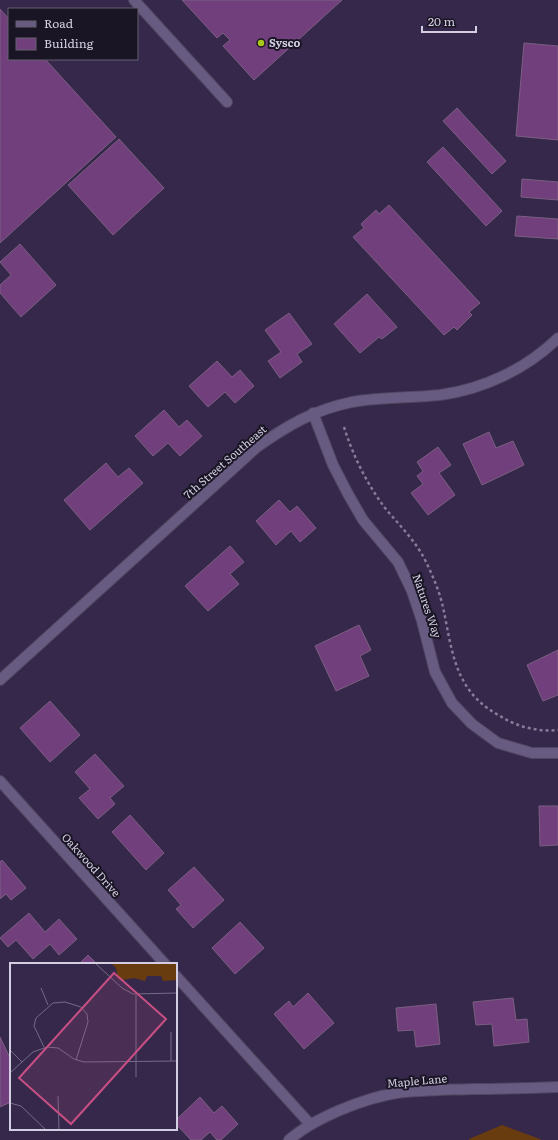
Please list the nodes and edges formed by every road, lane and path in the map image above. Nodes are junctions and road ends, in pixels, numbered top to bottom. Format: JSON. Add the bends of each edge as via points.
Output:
{"nodes":[{"id":1,"x":134,"y":0,"type":"edge"},
{"id":2,"x":227,"y":102,"type":"dead end"},
{"id":3,"x":558,"y":338,"type":"edge"},
{"id":4,"x":313,"y":413,"type":"junction"},
{"id":5,"x":344,"y":427,"type":"dead end"},
{"id":6,"x":0,"y":680,"type":"edge"},
{"id":7,"x":558,"y":730,"type":"edge"},
{"id":8,"x":558,"y":753,"type":"edge"},
{"id":9,"x":0,"y":781,"type":"edge"},
{"id":10,"x":164,"y":963,"type":"edge"},
{"id":11,"x":177,"y":977,"type":"edge"},
{"id":12,"x":558,"y":1087,"type":"edge"},
{"id":13,"x":310,"y":1124,"type":"junction"},
{"id":14,"x":289,"y":1140,"type":"edge"}],
"edges":[{"from":1,"to":2,"type":"street"},
{"from":3,"to":4,"type":"street","name":"7th Street Southeast","via":[[524,365],[495,380],[465,390],[352,402]]},
{"from":4,"to":6,"type":"street","name":"7th Street Southeast","via":[[290,424],[257,448]]},
{"from":4,"to":8,"type":"street","name":"Natures Way","via":[[333,465],[348,494],[363,520],[398,562],[412,591],[435,672],[452,703],[472,724],[498,743],[532,753]]},
{"from":5,"to":7,"type":"path","via":[[367,480],[417,546],[431,572],[442,603],[455,662],[470,691],[491,711],[513,723],[538,729]]},
{"from":9,"to":10,"type":"street","name":"Oakwood Drive"},
{"from":11,"to":13,"type":"street"},
{"from":12,"to":13,"type":"street","name":"Maple Lane","via":[[396,1094],[363,1102]]},
{"from":13,"to":14,"type":"street","name":"Maple Lane"}]}
